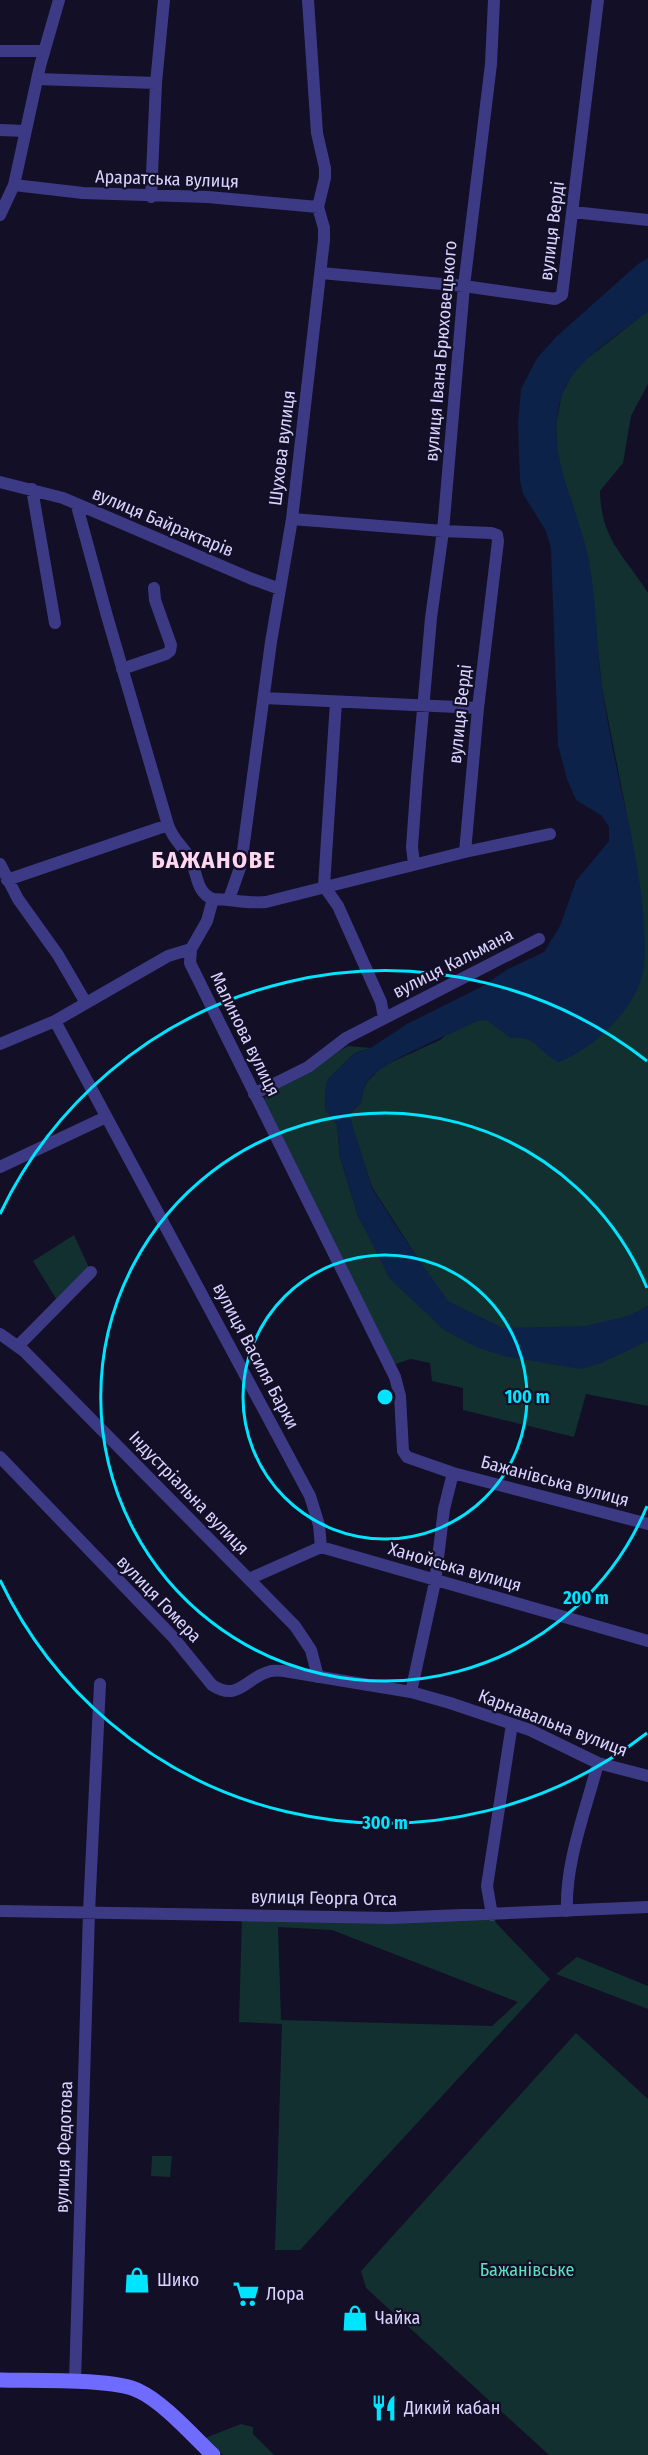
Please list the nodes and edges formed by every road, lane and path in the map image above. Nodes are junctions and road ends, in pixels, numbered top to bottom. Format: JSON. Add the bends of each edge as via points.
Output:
{"nodes":[{"id":1,"x":59,"y":0,"type":"edge"},
{"id":2,"x":164,"y":0,"type":"edge"},
{"id":3,"x":308,"y":0,"type":"edge"},
{"id":4,"x":494,"y":0,"type":"edge"},
{"id":5,"x":598,"y":0,"type":"edge"},
{"id":6,"x":0,"y":51,"type":"edge"},
{"id":7,"x":44,"y":51,"type":"junction"},
{"id":8,"x":37,"y":79,"type":"junction"},
{"id":9,"x":156,"y":83,"type":"junction"},
{"id":10,"x":0,"y":130,"type":"edge"},
{"id":11,"x":25,"y":131,"type":"junction"},
{"id":12,"x":14,"y":185,"type":"junction"},
{"id":13,"x":151,"y":197,"type":"junction"},
{"id":14,"x":318,"y":207,"type":"junction"},
{"id":15,"x":573,"y":212,"type":"junction"},
{"id":16,"x":0,"y":215,"type":"edge"},
{"id":17,"x":648,"y":220,"type":"edge"},
{"id":18,"x":321,"y":273,"type":"junction"},
{"id":19,"x":464,"y":286,"type":"junction"},
{"id":20,"x":0,"y":482,"type":"edge"},
{"id":21,"x":32,"y":489,"type":"junction"},
{"id":22,"x":77,"y":506,"type":"junction"},
{"id":23,"x":292,"y":519,"type":"junction"},
{"id":24,"x":443,"y":531,"type":"junction"},
{"id":25,"x":154,"y":588,"type":"dead end"},
{"id":26,"x":280,"y":589,"type":"junction"},
{"id":27,"x":55,"y":623,"type":"dead end"},
{"id":28,"x":122,"y":669,"type":"junction"},
{"id":29,"x":264,"y":698,"type":"junction"},
{"id":30,"x":336,"y":702,"type":"junction"},
{"id":31,"x":423,"y":706,"type":"junction"},
{"id":32,"x":478,"y":708,"type":"junction"},
{"id":33,"x":168,"y":825,"type":"junction"},
{"id":34,"x":550,"y":834,"type":"dead end"},
{"id":35,"x":465,"y":852,"type":"junction"},
{"id":36,"x":0,"y":864,"type":"edge"},
{"id":37,"x":414,"y":864,"type":"junction"},
{"id":38,"x":7,"y":880,"type":"junction"},
{"id":39,"x":324,"y":886,"type":"junction"},
{"id":40,"x":213,"y":899,"type":"junction"},
{"id":41,"x":230,"y":899,"type":"junction"},
{"id":42,"x":539,"y":939,"type":"dead end"},
{"id":43,"x":191,"y":949,"type":"junction"},
{"id":44,"x":86,"y":1003,"type":"junction"},
{"id":45,"x":384,"y":1018,"type":"junction"},
{"id":46,"x":55,"y":1021,"type":"junction"},
{"id":47,"x":0,"y":1044,"type":"edge"},
{"id":48,"x":254,"y":1094,"type":"junction"},
{"id":49,"x":106,"y":1117,"type":"junction"},
{"id":50,"x":0,"y":1167,"type":"edge"},
{"id":51,"x":91,"y":1272,"type":"dead end"},
{"id":52,"x":0,"y":1334,"type":"edge"},
{"id":53,"x":18,"y":1346,"type":"junction"},
{"id":54,"x":0,"y":1457,"type":"edge"},
{"id":55,"x":453,"y":1473,"type":"junction"},
{"id":56,"x":648,"y":1524,"type":"edge"},
{"id":57,"x":321,"y":1547,"type":"junction"},
{"id":58,"x":249,"y":1580,"type":"junction"},
{"id":59,"x":435,"y":1582,"type":"junction"},
{"id":60,"x":648,"y":1641,"type":"edge"},
{"id":61,"x":318,"y":1677,"type":"junction"},
{"id":62,"x":100,"y":1684,"type":"dead end"},
{"id":63,"x":411,"y":1692,"type":"junction"},
{"id":64,"x":512,"y":1724,"type":"junction"},
{"id":65,"x":598,"y":1763,"type":"junction"},
{"id":66,"x":648,"y":1776,"type":"edge"},
{"id":67,"x":648,"y":1906,"type":"edge"},
{"id":68,"x":0,"y":1911,"type":"edge"},
{"id":69,"x":567,"y":1911,"type":"junction"},
{"id":70,"x":89,"y":1912,"type":"junction"},
{"id":71,"x":492,"y":1915,"type":"junction"},
{"id":72,"x":0,"y":2380,"type":"edge"},
{"id":73,"x":75,"y":2382,"type":"junction"},
{"id":74,"x":213,"y":2455,"type":"edge"}],
"edges":[{"from":1,"to":7,"type":"street"},
{"from":2,"to":9,"type":"street"},
{"from":3,"to":14,"type":"street","name":"Шухова вулиця","via":[[317,133],[325,168]]},
{"from":4,"to":19,"type":"street","name":"вулиця Івана Брюховецького","via":[[491,64]]},
{"from":5,"to":15,"type":"street","name":"вулиця Верді"},
{"from":6,"to":7,"type":"street"},
{"from":7,"to":8,"type":"street"},
{"from":8,"to":9,"type":"street"},
{"from":8,"to":11,"type":"street"},
{"from":9,"to":13,"type":"street"},
{"from":10,"to":11,"type":"street"},
{"from":11,"to":12,"type":"street"},
{"from":12,"to":13,"type":"street","name":"Араратська вулиця"},
{"from":12,"to":16,"type":"street"},
{"from":13,"to":14,"type":"street","name":"Араратська вулиця","via":[[208,197]]},
{"from":14,"to":18,"type":"street","name":"Шухова вулиця","via":[[324,228]]},
{"from":15,"to":17,"type":"street"},
{"from":15,"to":19,"type":"street","name":"вулиця Верді","via":[[560,298]]},
{"from":18,"to":19,"type":"street","name":"вулиця Верді"},
{"from":18,"to":23,"type":"street","name":"Шухова вулиця"},
{"from":19,"to":24,"type":"street","name":"вулиця Івана Брюховецького"},
{"from":20,"to":21,"type":"street","name":"вулиця Байрактарів"},
{"from":21,"to":22,"type":"street","name":"вулиця Байрактарів"},
{"from":21,"to":27,"type":"street"},
{"from":22,"to":26,"type":"street","name":"вулиця Байрактарів"},
{"from":22,"to":28,"type":"street"},
{"from":23,"to":24,"type":"street","name":"вулиця Верді"},
{"from":23,"to":26,"type":"street","name":"Шухова вулиця"},
{"from":24,"to":31,"type":"street","name":"вулиця Івана Брюховецького"},
{"from":24,"to":32,"type":"street","name":"вулиця Верді","via":[[491,533],[498,541]]},
{"from":25,"to":28,"type":"street","via":[[170,651]]},
{"from":26,"to":29,"type":"street","name":"Шухова вулиця"},
{"from":28,"to":33,"type":"street"},
{"from":29,"to":30,"type":"street"},
{"from":29,"to":41,"type":"street","name":"Шухова вулиця","via":[[241,865]]},
{"from":30,"to":31,"type":"street"},
{"from":30,"to":39,"type":"street"},
{"from":31,"to":32,"type":"street"},
{"from":31,"to":37,"type":"street","name":"вулиця Івана Брюховецького"},
{"from":32,"to":35,"type":"street","name":"вулиця Верді"},
{"from":33,"to":38,"type":"street"},
{"from":33,"to":40,"type":"street","via":[[189,857],[199,886]]},
{"from":34,"to":35,"type":"street"},
{"from":35,"to":37,"type":"street"},
{"from":36,"to":38,"type":"street"},
{"from":37,"to":39,"type":"street"},
{"from":38,"to":44,"type":"street"},
{"from":39,"to":41,"type":"street","via":[[252,904]]},
{"from":39,"to":45,"type":"street","name":"вулиця Кальмана","via":[[338,906],[381,1002]]},
{"from":40,"to":41,"type":"street"},
{"from":40,"to":43,"type":"street","via":[[207,921]]},
{"from":42,"to":45,"type":"street","name":"вулиця Кальмана"},
{"from":43,"to":44,"type":"street","via":[[168,956]]},
{"from":43,"to":48,"type":"street","name":"Малинова вулиця","via":[[190,963],[195,976]]},
{"from":44,"to":46,"type":"street"},
{"from":45,"to":48,"type":"street","name":"вулиця Кальмана","via":[[346,1038],[308,1067]]},
{"from":46,"to":47,"type":"street"},
{"from":46,"to":49,"type":"street","name":"вулиця Василя Барки"},
{"from":48,"to":55,"type":"street","name":"Малинова вулиця","via":[[395,1377],[406,1457]]},
{"from":49,"to":50,"type":"street"},
{"from":49,"to":57,"type":"street","name":"вулиця Василя Барки","via":[[310,1496]]},
{"from":51,"to":53,"type":"street"},
{"from":52,"to":53,"type":"street","name":"Індустріальна вулиця"},
{"from":53,"to":58,"type":"street","name":"Індустріальна вулиця"},
{"from":54,"to":61,"type":"street","name":"вулиця Гомера","via":[[158,1622],[212,1685],[227,1692],[236,1690],[271,1671]]},
{"from":55,"to":56,"type":"street","name":"Бажанівська вулиця"},
{"from":55,"to":59,"type":"street","via":[[444,1509]]},
{"from":57,"to":58,"type":"street"},
{"from":57,"to":59,"type":"street","name":"Ханойська вулиця"},
{"from":58,"to":61,"type":"street","name":"Індустріальна вулиця","via":[[303,1636]]},
{"from":59,"to":60,"type":"street","name":"Ханойська вулиця"},
{"from":59,"to":63,"type":"street"},
{"from":61,"to":63,"type":"street","name":"вулиця Гомера"},
{"from":62,"to":70,"type":"street","name":"вулиця Федотова"},
{"from":63,"to":64,"type":"street","name":"Карнавальна вулиця"},
{"from":64,"to":65,"type":"street","name":"Карнавальна вулиця"},
{"from":64,"to":71,"type":"street","via":[[487,1886]]},
{"from":65,"to":66,"type":"street","name":"Карнавальна вулиця"},
{"from":65,"to":69,"type":"street","via":[[566,1893]]},
{"from":67,"to":69,"type":"street","name":"вулиця Георга Отса"},
{"from":68,"to":70,"type":"street","name":"вулиця Георга Отса"},
{"from":69,"to":71,"type":"street","name":"вулиця Георга Отса"},
{"from":70,"to":71,"type":"street","name":"вулиця Георга Отса","via":[[390,1918]]},
{"from":70,"to":73,"type":"street","name":"вулиця Федотова"},
{"from":72,"to":73,"type":"main road"},
{"from":73,"to":74,"type":"main road","via":[[121,2385],[140,2391]]}]}
